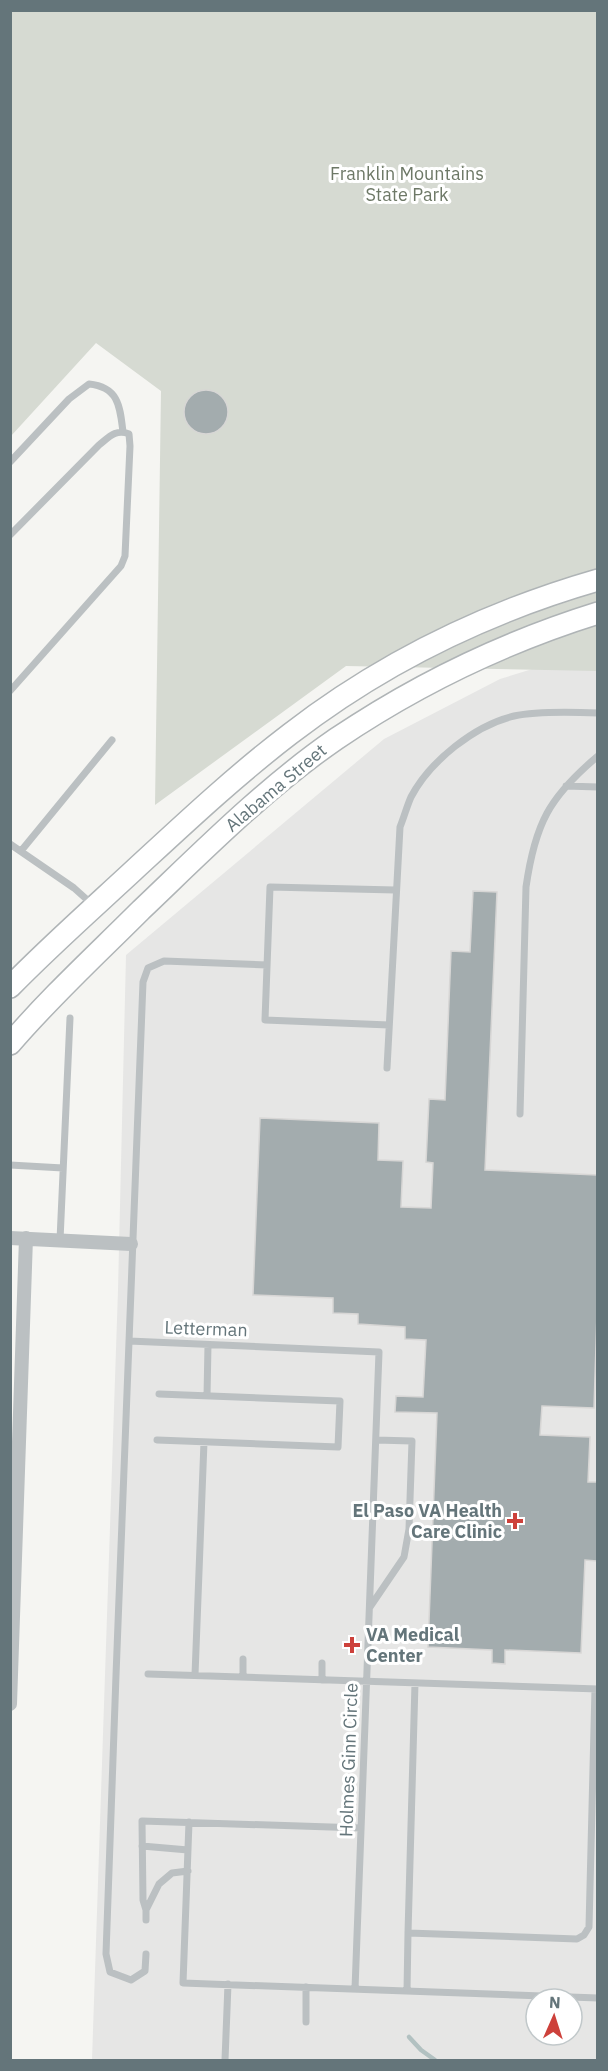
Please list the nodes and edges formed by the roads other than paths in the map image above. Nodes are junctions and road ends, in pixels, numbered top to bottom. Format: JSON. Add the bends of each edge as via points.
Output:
{"nodes":[{"id":1,"x":123,"y":432,"type":"junction"},
{"id":2,"x":10,"y":462,"type":"edge"},
{"id":3,"x":10,"y":535,"type":"edge"},
{"id":4,"x":597,"y":580,"type":"edge"},
{"id":5,"x":597,"y":613,"type":"edge"},
{"id":6,"x":10,"y":691,"type":"edge"},
{"id":7,"x":597,"y":713,"type":"edge"},
{"id":8,"x":112,"y":740,"type":"dead end"},
{"id":9,"x":597,"y":756,"type":"edge"},
{"id":10,"x":566,"y":786,"type":"junction"},
{"id":11,"x":597,"y":787,"type":"edge"},
{"id":12,"x":10,"y":844,"type":"edge"},
{"id":13,"x":21,"y":851,"type":"junction"},
{"id":14,"x":395,"y":890,"type":"junction"},
{"id":15,"x":95,"y":907,"type":"junction"},
{"id":16,"x":267,"y":965,"type":"junction"},
{"id":17,"x":10,"y":987,"type":"edge"},
{"id":18,"x":70,"y":1018,"type":"dead end"},
{"id":19,"x":389,"y":1025,"type":"junction"},
{"id":20,"x":10,"y":1044,"type":"edge"},
{"id":21,"x":387,"y":1068,"type":"dead end"},
{"id":22,"x":520,"y":1114,"type":"dead end"},
{"id":23,"x":10,"y":1165,"type":"edge"},
{"id":24,"x":63,"y":1167,"type":"junction"},
{"id":25,"x":10,"y":1238,"type":"edge"},
{"id":26,"x":26,"y":1238,"type":"junction"},
{"id":27,"x":60,"y":1240,"type":"junction"},
{"id":28,"x":131,"y":1244,"type":"junction"},
{"id":29,"x":129,"y":1341,"type":"junction"},
{"id":30,"x":208,"y":1345,"type":"junction"},
{"id":31,"x":379,"y":1352,"type":"joint"},
{"id":32,"x":159,"y":1394,"type":"dead end"},
{"id":33,"x":207,"y":1396,"type":"junction"},
{"id":34,"x":157,"y":1440,"type":"dead end"},
{"id":35,"x":376,"y":1440,"type":"junction"},
{"id":36,"x":204,"y":1442,"type":"junction"},
{"id":37,"x":370,"y":1607,"type":"junction"},
{"id":38,"x":11,"y":1648,"type":"edge"},
{"id":39,"x":243,"y":1659,"type":"dead end"},
{"id":40,"x":322,"y":1663,"type":"dead end"},
{"id":41,"x":148,"y":1674,"type":"dead end"},
{"id":42,"x":195,"y":1676,"type":"junction"},
{"id":43,"x":243,"y":1677,"type":"junction"},
{"id":44,"x":322,"y":1680,"type":"junction"},
{"id":45,"x":367,"y":1682,"type":"junction"},
{"id":46,"x":415,"y":1683,"type":"junction"},
{"id":47,"x":596,"y":1689,"type":"edge"},
{"id":48,"x":10,"y":1704,"type":"edge"},
{"id":49,"x":189,"y":1822,"type":"junction"},
{"id":50,"x":361,"y":1828,"type":"junction"},
{"id":51,"x":142,"y":1846,"type":"junction"},
{"id":52,"x":188,"y":1850,"type":"junction"},
{"id":53,"x":188,"y":1870,"type":"junction"},
{"id":54,"x":146,"y":1910,"type":"junction"},
{"id":55,"x":146,"y":1920,"type":"dead end"},
{"id":56,"x":408,"y":1933,"type":"junction"},
{"id":57,"x":146,"y":1954,"type":"dead end"},
{"id":58,"x":228,"y":1984,"type":"junction"},
{"id":59,"x":306,"y":1987,"type":"junction"},
{"id":60,"x":355,"y":1989,"type":"junction"},
{"id":61,"x":407,"y":1991,"type":"junction"},
{"id":62,"x":597,"y":1998,"type":"edge"},
{"id":63,"x":306,"y":2022,"type":"dead end"},
{"id":64,"x":225,"y":2061,"type":"edge"}],
"edges":[{"from":1,"to":2,"type":"lane","via":[[118,401],[99,385],[89,384],[69,399]]},
{"from":1,"to":3,"type":"lane","via":[[114,433],[99,445]]},
{"from":1,"to":6,"type":"lane","via":[[129,434],[130,446],[125,556],[121,566]]},
{"from":4,"to":15,"type":"main road","name":"Alabama Street","via":[[516,607],[454,634],[370,679],[238,775]]},
{"from":5,"to":20,"type":"main road","name":"Alabama Street","via":[[478,658],[336,739],[214,841],[83,967]]},
{"from":7,"to":14,"type":"lane","via":[[514,716],[480,730],[448,751],[411,796],[400,827]]},
{"from":8,"to":13,"type":"lane"},
{"from":9,"to":10,"type":"lane"},
{"from":10,"to":11,"type":"lane"},
{"from":10,"to":22,"type":"lane","via":[[540,825],[526,887]]},
{"from":12,"to":13,"type":"lane"},
{"from":13,"to":15,"type":"lane"},
{"from":14,"to":16,"type":"lane","via":[[270,887]]},
{"from":14,"to":19,"type":"lane"},
{"from":15,"to":17,"type":"main road","name":"Alabama Street"},
{"from":16,"to":19,"type":"lane","via":[[265,1020]]},
{"from":16,"to":28,"type":"lane","via":[[164,962],[148,968],[143,982]]},
{"from":18,"to":24,"type":"lane"},
{"from":19,"to":21,"type":"lane"},
{"from":23,"to":24,"type":"lane"},
{"from":24,"to":27,"type":"lane"},
{"from":25,"to":26,"type":"street"},
{"from":26,"to":27,"type":"street"},
{"from":26,"to":38,"type":"street"},
{"from":27,"to":28,"type":"street"},
{"from":28,"to":29,"type":"lane"},
{"from":29,"to":30,"type":"lane","name":"Letterman"},
{"from":29,"to":57,"type":"lane","via":[[106,1953],[110,1972],[131,1980],[145,1971]]},
{"from":30,"to":31,"type":"lane","name":"Letterman"},
{"from":30,"to":33,"type":"lane"},
{"from":31,"to":35,"type":"lane","name":"Holmes Ginn Circle"},
{"from":32,"to":33,"type":"lane"},
{"from":33,"to":36,"type":"lane","via":[[340,1401],[338,1448]]},
{"from":34,"to":36,"type":"lane"},
{"from":35,"to":37,"type":"lane","name":"Holmes Ginn Circle"},
{"from":35,"to":37,"type":"lane","via":[[412,1441],[409,1529],[404,1557]]},
{"from":36,"to":42,"type":"lane"},
{"from":37,"to":45,"type":"lane","name":"Holmes Ginn Circle"},
{"from":38,"to":48,"type":"street"},
{"from":39,"to":43,"type":"lane"},
{"from":40,"to":44,"type":"lane"},
{"from":41,"to":42,"type":"lane"},
{"from":42,"to":43,"type":"lane"},
{"from":43,"to":44,"type":"lane"},
{"from":44,"to":45,"type":"lane"},
{"from":45,"to":46,"type":"lane"},
{"from":45,"to":50,"type":"lane","name":"Holmes Ginn Circle"},
{"from":46,"to":47,"type":"lane"},
{"from":46,"to":56,"type":"lane"},
{"from":47,"to":56,"type":"lane","via":[[589,1927],[584,1935],[577,1939]]},
{"from":49,"to":50,"type":"lane"},
{"from":49,"to":51,"type":"lane","via":[[142,1821]]},
{"from":49,"to":52,"type":"lane"},
{"from":50,"to":60,"type":"lane","name":"Holmes Ginn Circle"},
{"from":51,"to":52,"type":"lane"},
{"from":51,"to":54,"type":"lane"},
{"from":52,"to":53,"type":"lane"},
{"from":53,"to":54,"type":"lane","via":[[172,1873],[159,1884]]},
{"from":53,"to":58,"type":"lane","via":[[183,1983]]},
{"from":54,"to":55,"type":"lane"},
{"from":56,"to":61,"type":"lane"},
{"from":58,"to":59,"type":"lane"},
{"from":58,"to":64,"type":"lane"},
{"from":59,"to":60,"type":"lane"},
{"from":59,"to":63,"type":"lane"},
{"from":60,"to":61,"type":"lane"},
{"from":61,"to":62,"type":"lane"}]}
